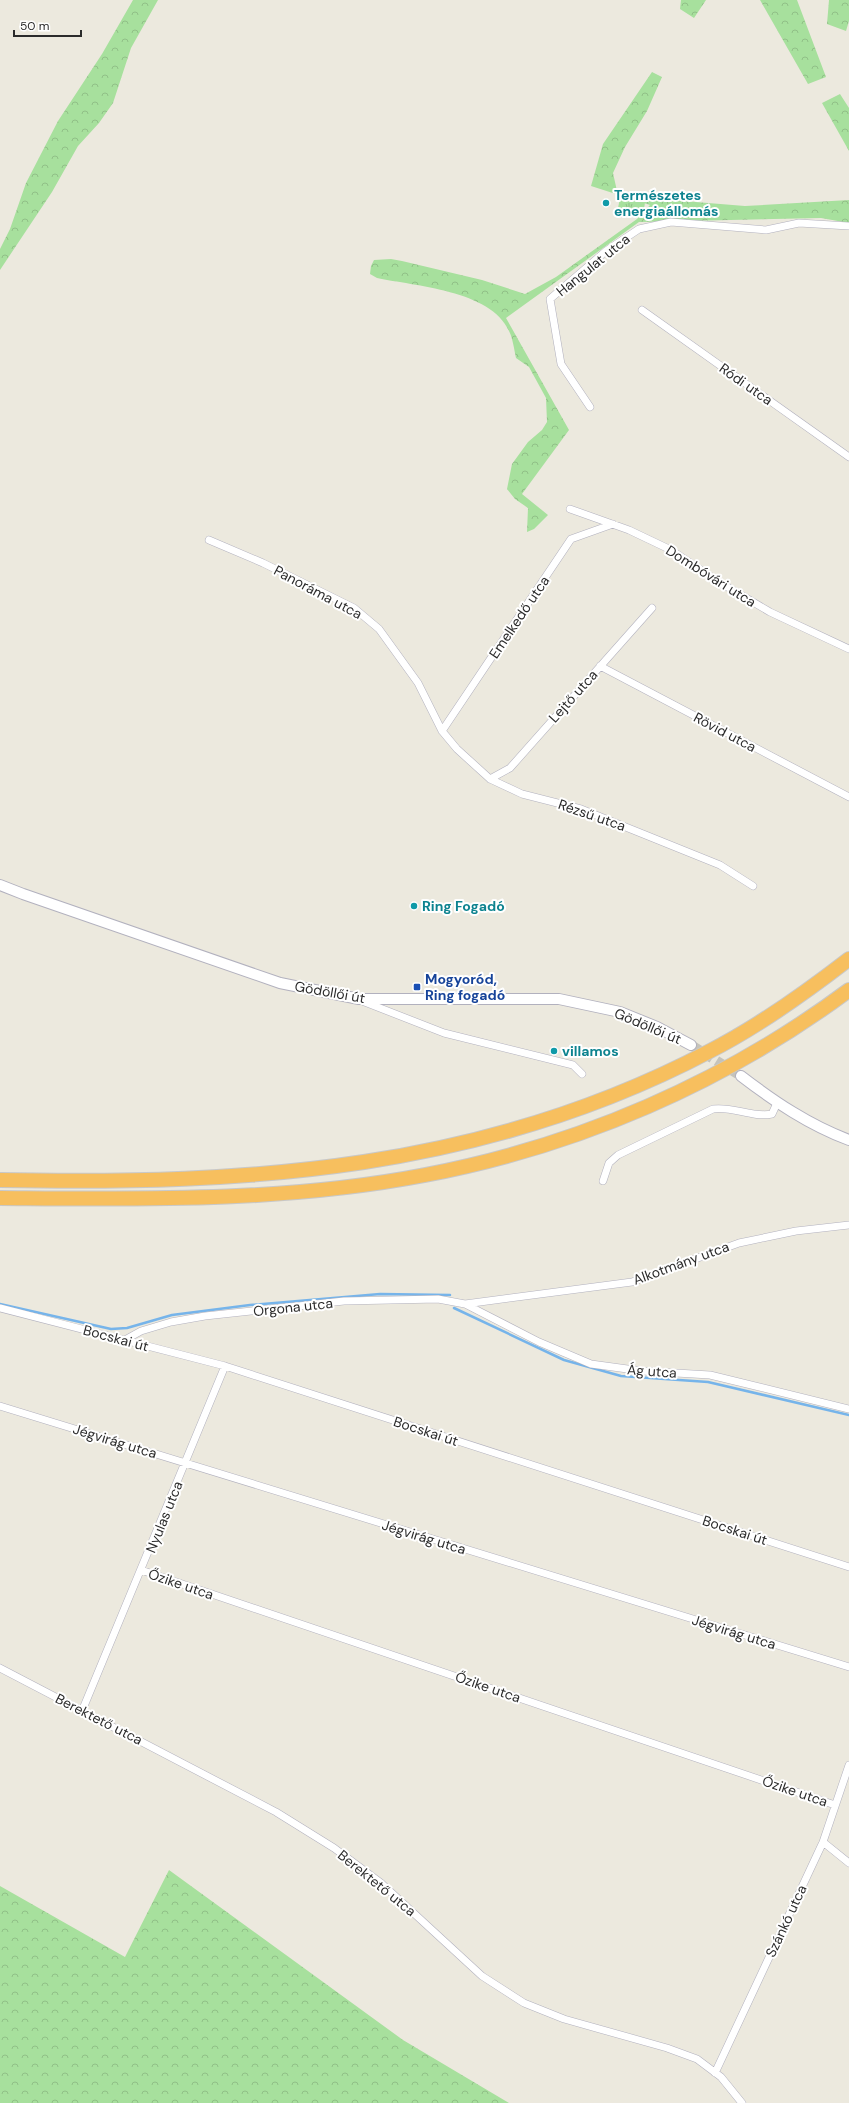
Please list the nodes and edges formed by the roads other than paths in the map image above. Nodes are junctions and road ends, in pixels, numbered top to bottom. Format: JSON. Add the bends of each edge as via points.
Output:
{"nodes":[{"id":1,"x":849,"y":226,"type":"edge"},
{"id":2,"x":642,"y":310,"type":"dead end"},
{"id":3,"x":590,"y":407,"type":"dead end"},
{"id":4,"x":849,"y":457,"type":"edge"},
{"id":5,"x":570,"y":509,"type":"dead end"},
{"id":6,"x":613,"y":524,"type":"junction"},
{"id":7,"x":209,"y":540,"type":"dead end"},
{"id":8,"x":652,"y":608,"type":"dead end"},
{"id":9,"x":849,"y":649,"type":"edge"},
{"id":10,"x":600,"y":666,"type":"junction"},
{"id":11,"x":442,"y":731,"type":"junction"},
{"id":12,"x":490,"y":779,"type":"junction"},
{"id":13,"x":849,"y":797,"type":"edge"},
{"id":14,"x":0,"y":885,"type":"edge"},
{"id":15,"x":753,"y":886,"type":"dead end"},
{"id":16,"x":849,"y":959,"type":"edge"},
{"id":17,"x":849,"y":990,"type":"edge"},
{"id":18,"x":359,"y":999,"type":"junction"},
{"id":19,"x":691,"y":1045,"type":"tunnel mouth"},
{"id":20,"x":582,"y":1074,"type":"dead end"},
{"id":21,"x":741,"y":1076,"type":"tunnel mouth"},
{"id":22,"x":777,"y":1103,"type":"junction"},
{"id":23,"x":849,"y":1140,"type":"edge"},
{"id":24,"x":0,"y":1180,"type":"edge"},
{"id":25,"x":604,"y":1180,"type":"dead end"},
{"id":26,"x":0,"y":1198,"type":"edge"},
{"id":27,"x":849,"y":1225,"type":"edge"},
{"id":28,"x":465,"y":1304,"type":"junction"},
{"id":29,"x":0,"y":1308,"type":"edge"},
{"id":30,"x":123,"y":1340,"type":"junction"},
{"id":31,"x":225,"y":1366,"type":"junction"},
{"id":32,"x":0,"y":1406,"type":"edge"},
{"id":33,"x":849,"y":1409,"type":"edge"},
{"id":34,"x":186,"y":1463,"type":"junction"},
{"id":35,"x":849,"y":1567,"type":"edge"},
{"id":36,"x":141,"y":1570,"type":"junction"},
{"id":37,"x":849,"y":1667,"type":"edge"},
{"id":38,"x":0,"y":1668,"type":"edge"},
{"id":39,"x":82,"y":1711,"type":"junction"},
{"id":40,"x":849,"y":1765,"type":"edge"},
{"id":41,"x":836,"y":1804,"type":"junction"},
{"id":42,"x":823,"y":1842,"type":"junction"},
{"id":43,"x":849,"y":1863,"type":"edge"},
{"id":44,"x":715,"y":2073,"type":"junction"},
{"id":45,"x":742,"y":2103,"type":"edge"}],
"edges":[{"from":1,"to":3,"type":"street","name":"Hangulat utca","via":[[799,223],[766,230],[671,222],[639,229],[606,251],[550,299],[561,364]]},
{"from":2,"to":4,"type":"street","name":"Ródi utca"},
{"from":5,"to":6,"type":"street","name":"Dombóvári utca"},
{"from":6,"to":9,"type":"street","name":"Dombóvári utca","via":[[671,550],[770,612]]},
{"from":6,"to":11,"type":"street","name":"Emelkedő utca","via":[[572,539]]},
{"from":7,"to":11,"type":"street","name":"Panoráma utca","via":[[291,577],[354,608],[366,617],[379,629],[418,683]]},
{"from":8,"to":10,"type":"street","name":"Lejtő utca"},
{"from":10,"to":12,"type":"street","name":"Lejtő utca","via":[[510,768]]},
{"from":10,"to":13,"type":"street","name":"Rövid utca"},
{"from":11,"to":12,"type":"street","name":"Rézsű utca","via":[[456,749]]},
{"from":12,"to":15,"type":"street","name":"Rézsű utca","via":[[522,794],[581,809],[679,848],[720,865]]},
{"from":14,"to":18,"type":"main road","name":"Gödöllői út","via":[[280,983]]},
{"from":16,"to":24,"type":"highway","via":[[790,1003],[711,1051],[629,1089],[517,1130],[367,1163],[258,1174],[144,1180]]},
{"from":17,"to":26,"type":"highway","via":[[796,1028],[678,1093],[602,1126],[528,1151],[480,1163],[370,1184],[258,1195],[140,1199]]},
{"from":18,"to":19,"type":"main road","name":"Gödöllői út","via":[[559,999],[620,1012]]},
{"from":18,"to":20,"type":"street","via":[[444,1033],[573,1065]]},
{"from":21,"to":22,"type":"main road"},
{"from":22,"to":23,"type":"main road","via":[[822,1130]]},
{"from":22,"to":25,"type":"street","via":[[772,1114],[764,1116],[723,1108],[713,1109],[618,1155],[609,1163]]},
{"from":27,"to":28,"type":"street","name":"Alkotmány utca","via":[[796,1231],[739,1243],[632,1282]]},
{"from":28,"to":30,"type":"street","name":"Orgona utca","via":[[438,1299],[398,1298],[344,1301],[171,1322],[141,1331]]},
{"from":28,"to":33,"type":"street","name":"Ág utca","via":[[545,1345],[591,1364],[642,1371],[710,1375]]},
{"from":29,"to":30,"type":"street","name":"Bocskai út"},
{"from":30,"to":31,"type":"street","name":"Bocskai út"},
{"from":31,"to":34,"type":"street","name":"Nyulas utca"},
{"from":31,"to":35,"type":"street","name":"Bocskai út"},
{"from":32,"to":34,"type":"street","name":"Jégvirág utca"},
{"from":34,"to":36,"type":"street","name":"Nyulas utca"},
{"from":34,"to":37,"type":"street","name":"Jégvirág utca"},
{"from":36,"to":39,"type":"street","name":"Nyulas utca"},
{"from":36,"to":41,"type":"street","name":"Őzike utca"},
{"from":38,"to":39,"type":"street","name":"Berektető utca"},
{"from":39,"to":44,"type":"street","name":"Berektető utca","via":[[276,1812],[334,1848],[381,1883],[482,1976],[524,2003],[564,2019],[697,2059]]},
{"from":40,"to":41,"type":"street","name":"Szánkó utca"},
{"from":41,"to":42,"type":"street","name":"Szánkó utca"},
{"from":42,"to":43,"type":"street"},
{"from":42,"to":44,"type":"street","name":"Szánkó utca"},
{"from":44,"to":45,"type":"street","name":"Berektető utca"}]}
